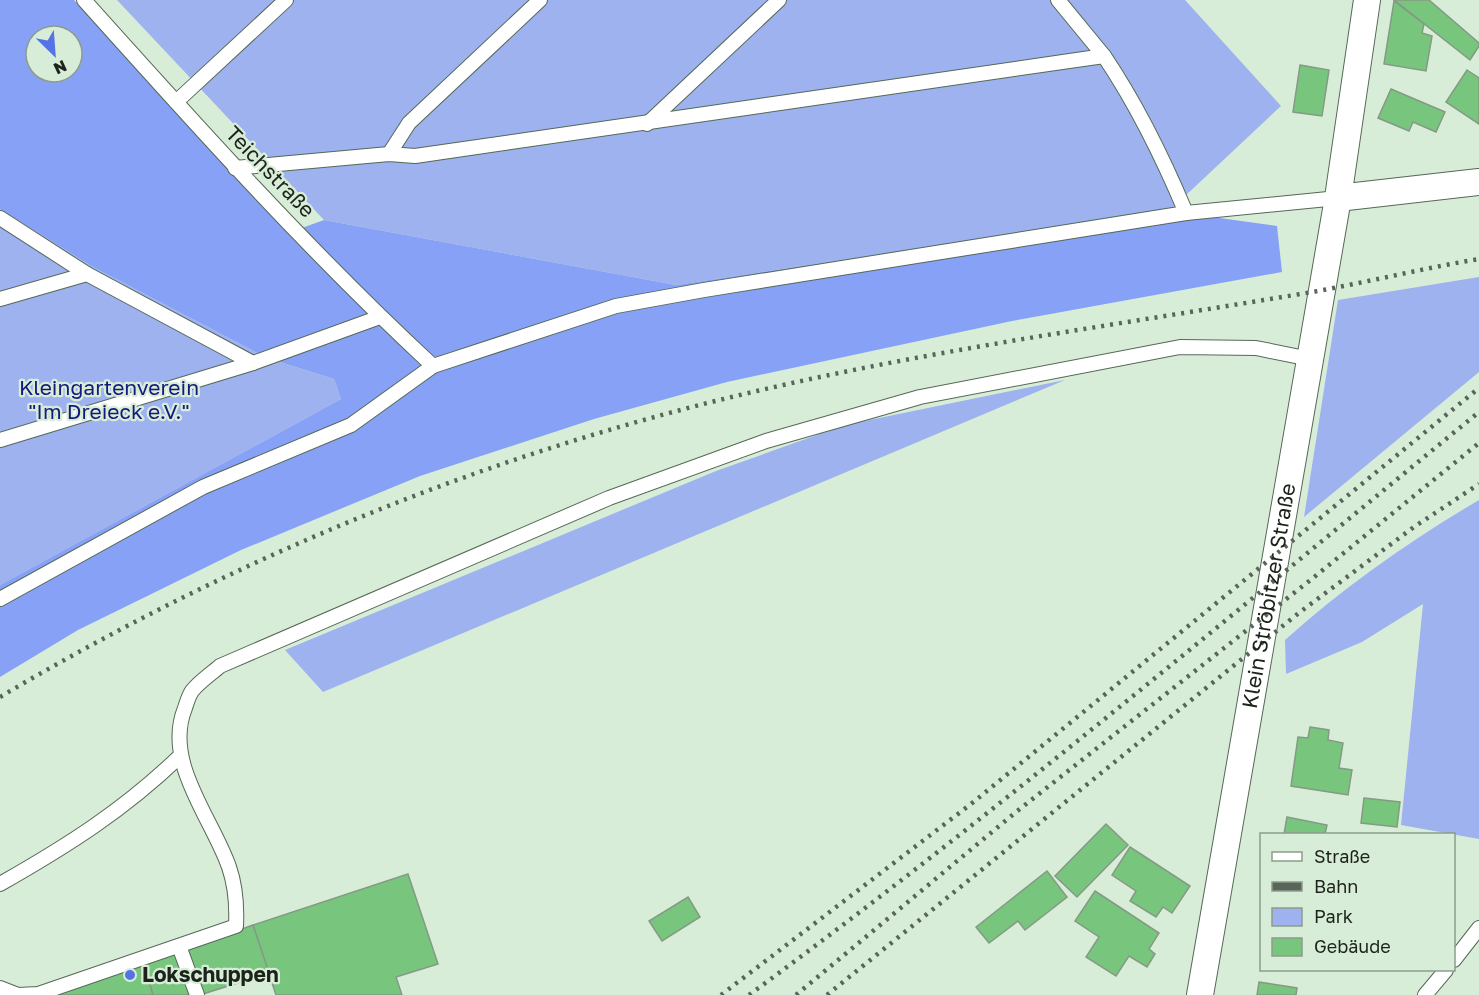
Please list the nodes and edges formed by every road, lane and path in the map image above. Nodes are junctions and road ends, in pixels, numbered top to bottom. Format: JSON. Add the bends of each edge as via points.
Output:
{"nodes":[{"id":1,"x":84,"y":0,"type":"edge"},
{"id":2,"x":286,"y":0,"type":"edge"},
{"id":3,"x":540,"y":0,"type":"edge"},
{"id":4,"x":779,"y":0,"type":"edge"},
{"id":5,"x":1058,"y":0,"type":"edge"},
{"id":6,"x":1367,"y":0,"type":"edge"},
{"id":7,"x":1104,"y":56,"type":"junction"},
{"id":8,"x":176,"y":102,"type":"junction"},
{"id":9,"x":647,"y":124,"type":"junction"},
{"id":10,"x":389,"y":154,"type":"junction"},
{"id":11,"x":235,"y":168,"type":"junction"},
{"id":12,"x":1479,"y":182,"type":"edge"},
{"id":13,"x":1338,"y":198,"type":"junction"},
{"id":14,"x":1186,"y":213,"type":"junction"},
{"id":15,"x":0,"y":218,"type":"edge"},
{"id":16,"x":87,"y":274,"type":"junction"},
{"id":17,"x":0,"y":299,"type":"edge"},
{"id":18,"x":380,"y":317,"type":"junction"},
{"id":19,"x":1310,"y":359,"type":"junction"},
{"id":20,"x":253,"y":363,"type":"junction"},
{"id":21,"x":433,"y":366,"type":"junction"},
{"id":22,"x":0,"y":440,"type":"edge"},
{"id":23,"x":0,"y":599,"type":"edge"},
{"id":24,"x":180,"y":756,"type":"junction"},
{"id":25,"x":0,"y":884,"type":"edge"},
{"id":26,"x":1479,"y":928,"type":"edge"},
{"id":27,"x":179,"y":946,"type":"junction"},
{"id":28,"x":1455,"y":959,"type":"edge"},
{"id":29,"x":1444,"y":971,"type":"edge"},
{"id":30,"x":0,"y":988,"type":"edge"},
{"id":31,"x":197,"y":995,"type":"edge"},
{"id":32,"x":1200,"y":995,"type":"edge"},
{"id":33,"x":1425,"y":995,"type":"edge"}],
"edges":[{"from":1,"to":8,"type":"lane","name":"Teichstraße"},
{"from":2,"to":8,"type":"lane"},
{"from":3,"to":10,"type":"lane","via":[[409,123]]},
{"from":4,"to":9,"type":"lane"},
{"from":5,"to":7,"type":"lane"},
{"from":6,"to":13,"type":"street","name":"Klein Ströbitzer Straße"},
{"from":7,"to":9,"type":"lane"},
{"from":7,"to":14,"type":"lane","via":[[1167,166]]},
{"from":8,"to":11,"type":"lane","name":"Teichstraße"},
{"from":9,"to":10,"type":"lane","via":[[415,156]]},
{"from":10,"to":11,"type":"lane"},
{"from":11,"to":18,"type":"lane","name":"Teichstraße"},
{"from":12,"to":13,"type":"street"},
{"from":13,"to":14,"type":"lane"},
{"from":13,"to":19,"type":"street","name":"Klein Ströbitzer Straße"},
{"from":14,"to":21,"type":"lane","via":[[616,306]]},
{"from":15,"to":16,"type":"lane"},
{"from":16,"to":17,"type":"lane"},
{"from":16,"to":20,"type":"lane"},
{"from":18,"to":20,"type":"lane"},
{"from":18,"to":21,"type":"lane","name":"Teichstraße"},
{"from":19,"to":24,"type":"lane","via":[[1257,348],[1180,347],[920,397],[766,441],[609,498],[220,666],[192,691],[181,718]]},
{"from":19,"to":32,"type":"street","name":"Klein Ströbitzer Straße"},
{"from":20,"to":22,"type":"lane"},
{"from":21,"to":23,"type":"lane","via":[[351,425],[203,487]]},
{"from":24,"to":25,"type":"lane","via":[[118,811]]},
{"from":24,"to":27,"type":"lane","via":[[229,866],[237,896],[236,926]]},
{"from":26,"to":28,"type":"lane"},
{"from":27,"to":30,"type":"lane","via":[[38,994],[18,995]]},
{"from":27,"to":31,"type":"lane"},
{"from":29,"to":33,"type":"lane"}]}
